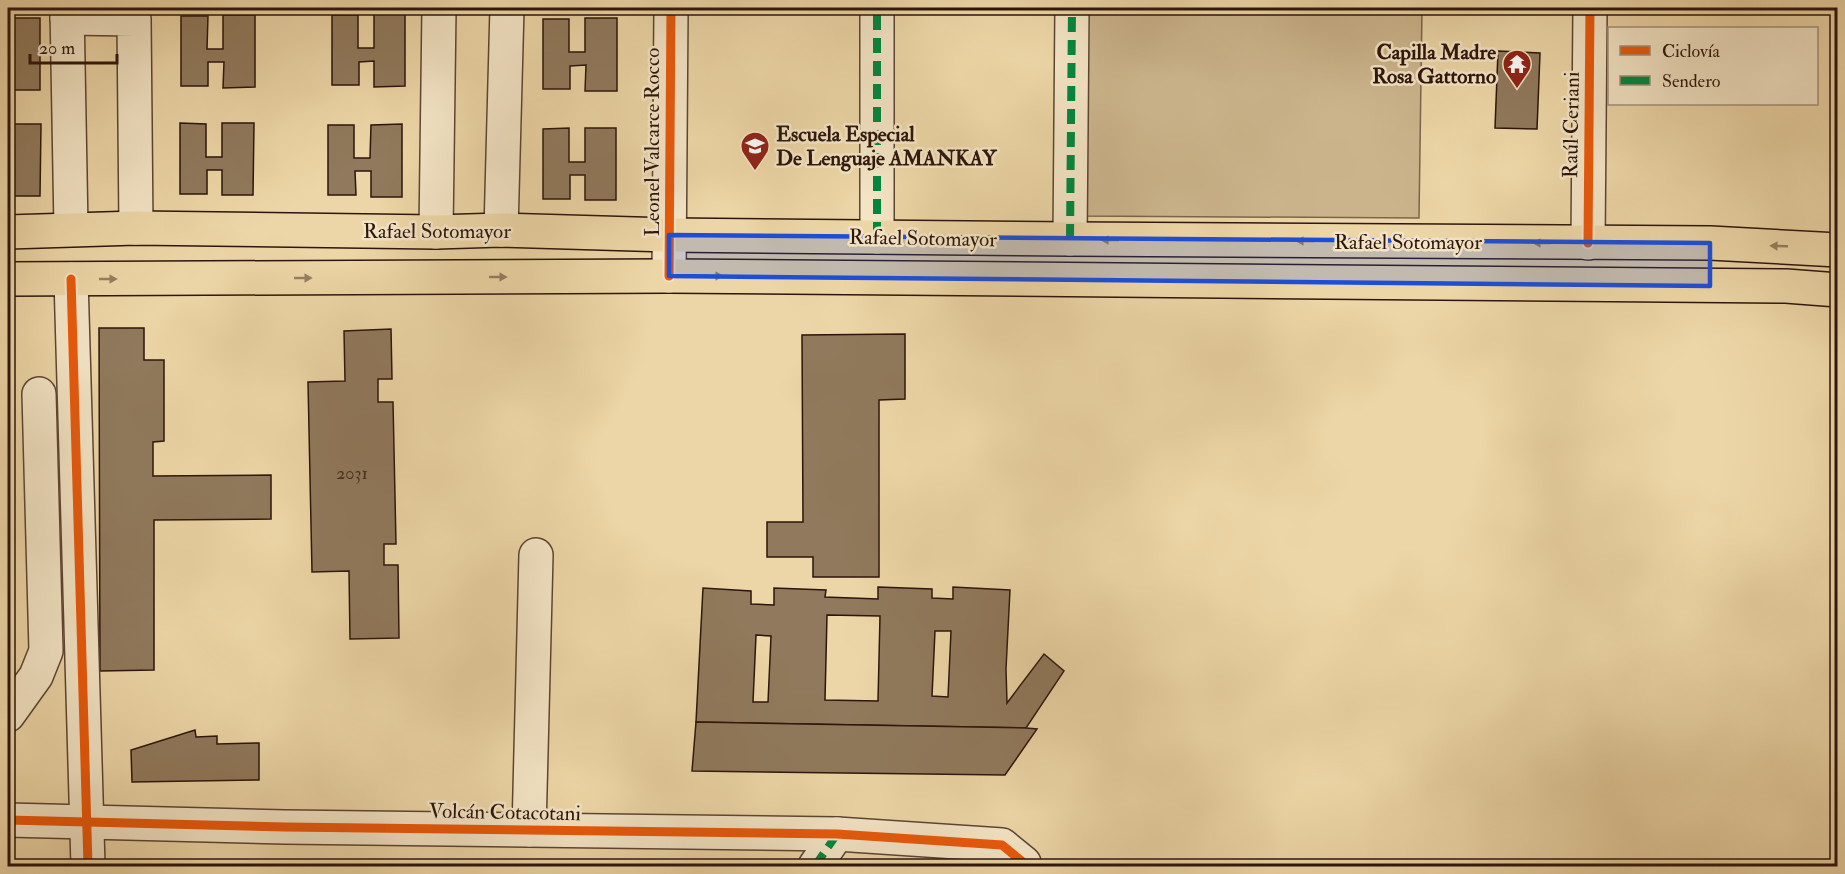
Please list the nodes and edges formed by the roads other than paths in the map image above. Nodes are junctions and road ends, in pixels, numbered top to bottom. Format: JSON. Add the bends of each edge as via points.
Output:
{"nodes":[{"id":1,"x":439,"y":8,"type":"edge"},
{"id":2,"x":507,"y":8,"type":"edge"},
{"id":3,"x":671,"y":8,"type":"edge"},
{"id":4,"x":878,"y":8,"type":"edge"},
{"id":5,"x":1072,"y":8,"type":"edge"},
{"id":6,"x":1590,"y":8,"type":"edge"},
{"id":7,"x":67,"y":13,"type":"edge"},
{"id":8,"x":136,"y":228,"type":"junction"},
{"id":9,"x":71,"y":229,"type":"junction"},
{"id":10,"x":501,"y":230,"type":"junction"},
{"id":11,"x":8,"y":232,"type":"edge"},
{"id":12,"x":436,"y":232,"type":"junction"},
{"id":13,"x":669,"y":235,"type":"junction"},
{"id":14,"x":877,"y":237,"type":"junction"},
{"id":15,"x":1070,"y":239,"type":"junction"},
{"id":16,"x":1588,"y":243,"type":"junction"},
{"id":17,"x":1710,"y":243,"type":"junction"},
{"id":18,"x":1838,"y":250,"type":"edge"},
{"id":19,"x":669,"y":276,"type":"junction"},
{"id":20,"x":8,"y":279,"type":"edge"},
{"id":21,"x":71,"y":279,"type":"junction"},
{"id":22,"x":1710,"y":286,"type":"junction"},
{"id":23,"x":1838,"y":290,"type":"edge"},
{"id":24,"x":39,"y":394,"type":"dead end"},
{"id":25,"x":536,"y":555,"type":"dead end"},
{"id":26,"x":8,"y":715,"type":"edge"},
{"id":27,"x":8,"y":820,"type":"edge"},
{"id":28,"x":87,"y":822,"type":"junction"},
{"id":29,"x":529,"y":830,"type":"junction"},
{"id":30,"x":837,"y":834,"type":"junction"},
{"id":31,"x":1012,"y":856,"type":"edge"},
{"id":32,"x":88,"y":867,"type":"edge"},
{"id":33,"x":815,"y":867,"type":"edge"}],
"edges":[{"from":1,"to":12,"type":"street"},
{"from":2,"to":10,"type":"street"},
{"from":3,"to":13,"type":"street","name":"Leonel Valcarce Rocco"},
{"from":4,"to":14,"type":"street"},
{"from":5,"to":15,"type":"street"},
{"from":6,"to":16,"type":"street","name":"Raúl Ceriani"},
{"from":7,"to":8,"type":"street","via":[[134,19]]},
{"from":7,"to":9,"type":"street"},
{"from":8,"to":9,"type":"main road","name":"Rafael Sotomayor"},
{"from":8,"to":12,"type":"main road","name":"Rafael Sotomayor"},
{"from":9,"to":11,"type":"main road","name":"Rafael Sotomayor"},
{"from":10,"to":12,"type":"main road","name":"Rafael Sotomayor"},
{"from":10,"to":13,"type":"main road","name":"Rafael Sotomayor"},
{"from":13,"to":14,"type":"main road","name":"Rafael Sotomayor"},
{"from":13,"to":19,"type":"street","name":"Leonel Valcarce Rocco"},
{"from":14,"to":15,"type":"main road","name":"Rafael Sotomayor"},
{"from":16,"to":15,"type":"main road","name":"Rafael Sotomayor","one_way":true},
{"from":16,"to":17,"type":"main road","name":"Rafael Sotomayor"},
{"from":18,"to":17,"type":"main road","name":"Rafael Sotomayor","one_way":true},
{"from":17,"to":22,"type":"main road"},
{"from":21,"to":19,"type":"main road","name":"Rafael Sotomayor","one_way":true},
{"from":19,"to":22,"type":"main road","name":"Rafael Sotomayor","one_way":true},
{"from":20,"to":21,"type":"main road","name":"Rafael Sotomayor"},
{"from":21,"to":28,"type":"street"},
{"from":22,"to":23,"type":"main road","name":"Rafael Sotomayor"},
{"from":24,"to":26,"type":"street","via":[[46,651],[36,676]]},
{"from":25,"to":29,"type":"street"},
{"from":27,"to":28,"type":"street","name":"Volcán Cotacotani"},
{"from":28,"to":29,"type":"street","name":"Volcán Cotacotani"},
{"from":28,"to":32,"type":"street"},
{"from":29,"to":30,"type":"street","name":"Volcán Cotacotani"},
{"from":30,"to":31,"type":"street","name":"Volcán Cotacotani"},
{"from":30,"to":33,"type":"street"}]}
